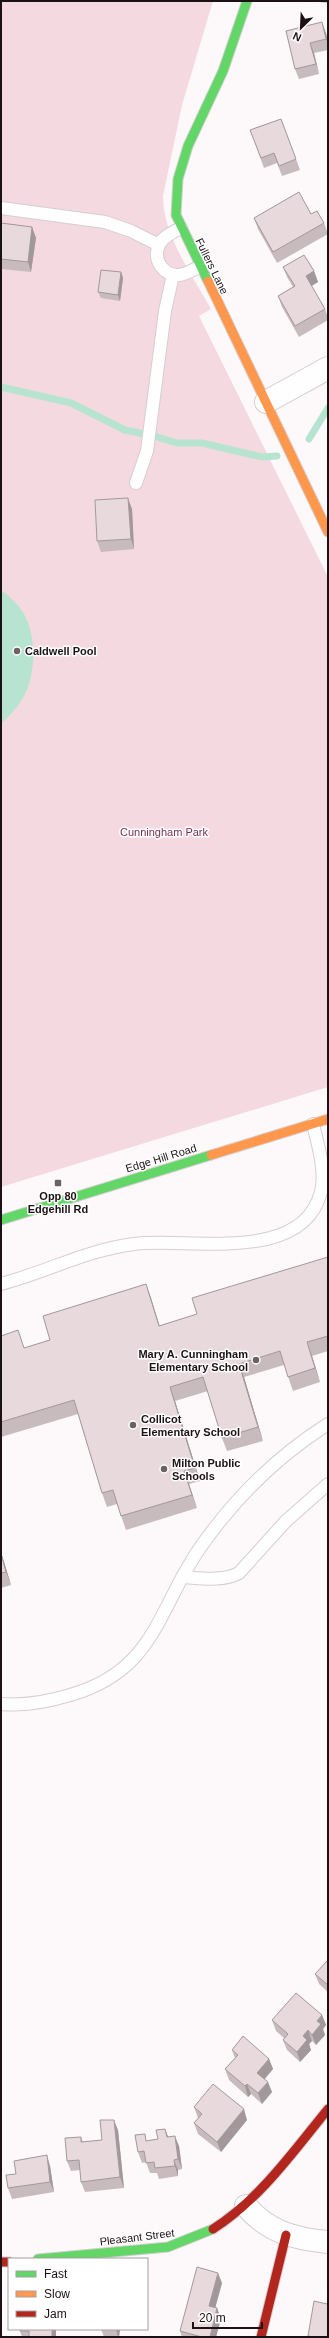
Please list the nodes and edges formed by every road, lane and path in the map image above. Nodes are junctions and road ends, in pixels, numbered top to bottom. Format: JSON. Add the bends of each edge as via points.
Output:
{"nodes":[{"id":1,"x":247,"y":1,"type":"edge"},
{"id":2,"x":1,"y":208,"type":"edge"},
{"id":3,"x":180,"y":228,"type":"junction"},
{"id":4,"x":159,"y":245,"type":"junction"},
{"id":5,"x":200,"y":267,"type":"junction"},
{"id":6,"x":173,"y":275,"type":"junction"},
{"id":7,"x":328,"y":368,"type":"edge"},
{"id":8,"x":266,"y":402,"type":"junction"},
{"id":9,"x":136,"y":482,"type":"dead end"},
{"id":10,"x":328,"y":532,"type":"edge"},
{"id":11,"x":328,"y":1119,"type":"edge"},
{"id":12,"x":314,"y":1124,"type":"junction"},
{"id":13,"x":1,"y":1220,"type":"edge"},
{"id":14,"x":1,"y":1284,"type":"edge"},
{"id":15,"x":328,"y":1424,"type":"edge"},
{"id":16,"x":328,"y":1484,"type":"edge"},
{"id":17,"x":182,"y":1577,"type":"junction"},
{"id":18,"x":1,"y":1704,"type":"edge"},
{"id":19,"x":328,"y":2109,"type":"edge"},
{"id":20,"x":246,"y":2206,"type":"junction"},
{"id":21,"x":286,"y":2235,"type":"junction"},
{"id":22,"x":328,"y":2242,"type":"edge"},
{"id":23,"x":49,"y":2258,"type":"edge"},
{"id":24,"x":261,"y":2337,"type":"edge"}],
"edges":[{"from":1,"to":3,"type":"street","name":"Fullers Lane","via":[[225,67],[188,142],[178,171],[174,201]]},
{"from":2,"to":4,"type":"lane","via":[[105,222]]},
{"from":3,"to":4,"type":"lane"},
{"from":3,"to":5,"type":"street","name":"Fullers Lane"},
{"from":4,"to":6,"type":"lane","via":[[157,259],[160,266]]},
{"from":5,"to":6,"type":"lane","via":[[181,275]]},
{"from":5,"to":8,"type":"street","name":"Fullers Lane"},
{"from":6,"to":9,"type":"lane","via":[[165,311],[146,451]]},
{"from":7,"to":8,"type":"street"},
{"from":8,"to":10,"type":"street","name":"Fullers Lane"},
{"from":11,"to":12,"type":"street","name":"Edge Hill Road"},
{"from":12,"to":13,"type":"street","name":"Edge Hill Road"},
{"from":12,"to":14,"type":"lane","via":[[322,1171],[321,1192],[314,1208],[298,1226],[283,1235],[255,1242],[136,1244],[103,1248]]},
{"from":15,"to":17,"type":"lane","via":[[286,1455],[241,1496],[202,1545]]},
{"from":16,"to":17,"type":"lane","via":[[286,1521],[239,1573],[221,1578]]},
{"from":17,"to":18,"type":"lane","via":[[149,1642],[118,1673],[62,1698],[27,1704]]},
{"from":19,"to":20,"type":"street","name":"Pleasant Street"},
{"from":20,"to":21,"type":"street","via":[[263,2223]]},
{"from":20,"to":23,"type":"street","name":"Pleasant Street","via":[[209,2232],[168,2247]]},
{"from":21,"to":22,"type":"street"},
{"from":21,"to":24,"type":"street"}]}
